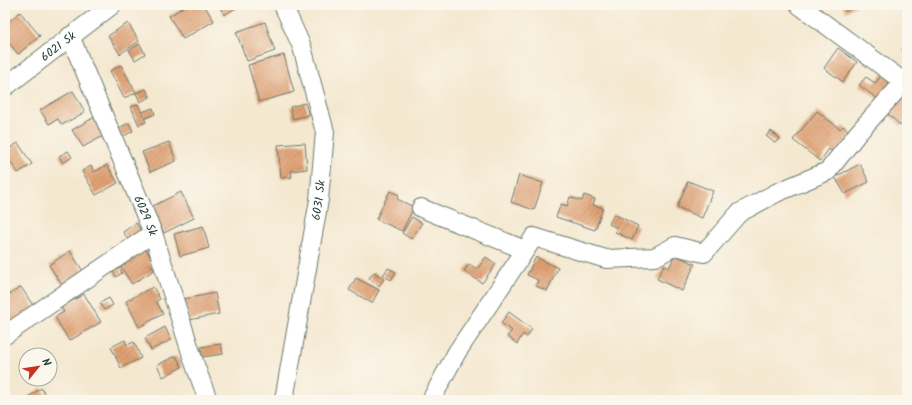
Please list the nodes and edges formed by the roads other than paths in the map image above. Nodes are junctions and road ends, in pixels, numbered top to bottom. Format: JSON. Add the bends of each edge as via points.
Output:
{"nodes":[{"id":1,"x":283,"y":5,"type":"edge"},
{"id":2,"x":799,"y":5,"type":"edge"},
{"id":3,"x":106,"y":7,"type":"edge"},
{"id":4,"x":70,"y":36,"type":"junction"},
{"id":5,"x":906,"y":81,"type":"edge"},
{"id":6,"x":5,"y":88,"type":"edge"},
{"id":7,"x":421,"y":208,"type":"dead end"},
{"id":8,"x":153,"y":233,"type":"junction"},
{"id":9,"x":525,"y":250,"type":"junction"},
{"id":10,"x":5,"y":335,"type":"edge"},
{"id":11,"x":208,"y":400,"type":"edge"},
{"id":12,"x":282,"y":400,"type":"edge"},
{"id":13,"x":431,"y":400,"type":"edge"}],
"edges":[{"from":1,"to":12,"type":"street","name":"6031 Sk","via":[[302,47],[325,132],[319,200]]},
{"from":2,"to":5,"type":"street"},
{"from":3,"to":4,"type":"street","name":"6021 Sk"},
{"from":4,"to":6,"type":"street","name":"6021 Sk"},
{"from":4,"to":8,"type":"street","name":"6029 Sk"},
{"from":5,"to":9,"type":"street","via":[[858,133],[828,171],[739,212],[704,254],[675,246],[655,257],[606,259],[534,237]]},
{"from":7,"to":9,"type":"street"},
{"from":8,"to":10,"type":"street"},
{"from":8,"to":11,"type":"street","name":"6029 Sk"},
{"from":9,"to":13,"type":"street","via":[[457,352]]}]}
